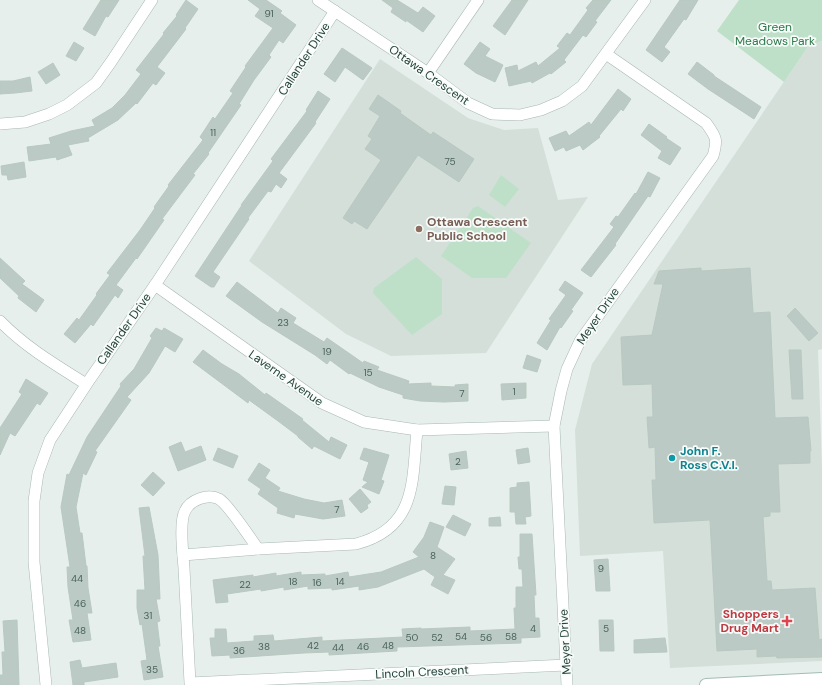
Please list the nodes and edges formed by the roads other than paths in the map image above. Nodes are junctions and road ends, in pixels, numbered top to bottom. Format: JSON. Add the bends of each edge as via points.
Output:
{"nodes":[{"id":1,"x":152,"y":0,"type":"edge"},
{"id":2,"x":318,"y":0,"type":"edge"},
{"id":3,"x":478,"y":0,"type":"edge"},
{"id":4,"x":645,"y":0,"type":"edge"},
{"id":5,"x":335,"y":11,"type":"junction"},
{"id":6,"x":606,"y":54,"type":"junction"},
{"id":7,"x":428,"y":73,"type":"junction"},
{"id":8,"x":0,"y":124,"type":"edge"},
{"id":9,"x":154,"y":285,"type":"junction"},
{"id":10,"x":0,"y":321,"type":"edge"},
{"id":11,"x":86,"y":384,"type":"junction"},
{"id":12,"x":554,"y":426,"type":"junction"},
{"id":13,"x":417,"y":430,"type":"junction"},
{"id":14,"x":258,"y":549,"type":"junction"},
{"id":15,"x":183,"y":555,"type":"junction"},
{"id":16,"x":566,"y":664,"type":"junction"},
{"id":17,"x":822,"y":678,"type":"edge"},
{"id":18,"x":46,"y":685,"type":"edge"},
{"id":19,"x":567,"y":685,"type":"edge"},
{"id":20,"x":706,"y":685,"type":"edge"}],
"edges":[{"from":1,"to":8,"type":"street","via":[[96,83],[67,105],[49,114],[25,122]]},
{"from":2,"to":5,"type":"street","name":"Ottawa Crescent"},
{"from":3,"to":7,"type":"street"},
{"from":4,"to":6,"type":"street","name":"Ottawa Crescent"},
{"from":5,"to":7,"type":"street","name":"Ottawa Crescent"},
{"from":5,"to":9,"type":"street","name":"Callander Drive"},
{"from":6,"to":7,"type":"street","name":"Ottawa Crescent","via":[[582,86],[562,101],[520,115],[492,114],[468,103]]},
{"from":6,"to":12,"type":"street","name":"Meyer Drive","via":[[706,123],[717,143],[713,156],[580,341],[567,369]]},
{"from":9,"to":11,"type":"street","name":"Callander Drive"},
{"from":9,"to":13,"type":"street","name":"Laverne Avenue","via":[[322,403],[364,422]]},
{"from":10,"to":11,"type":"street","via":[[14,336]]},
{"from":11,"to":18,"type":"street","name":"Callander Drive","via":[[50,440],[35,487],[34,562]]},
{"from":12,"to":13,"type":"street","name":"Laverne Avenue"},
{"from":12,"to":16,"type":"street","name":"Meyer Drive"},
{"from":13,"to":14,"type":"street","via":[[413,482],[408,502],[390,528],[368,541],[356,544]]},
{"from":14,"to":15,"type":"street"},
{"from":14,"to":15,"type":"street","name":"Lincoln Crescent","via":[[226,505],[219,499],[207,497],[198,499],[184,511]]},
{"from":15,"to":16,"type":"street","name":"Lincoln Crescent","via":[[190,683]]},
{"from":16,"to":19,"type":"street","name":"Meyer Drive"},
{"from":17,"to":20,"type":"main road"}]}
